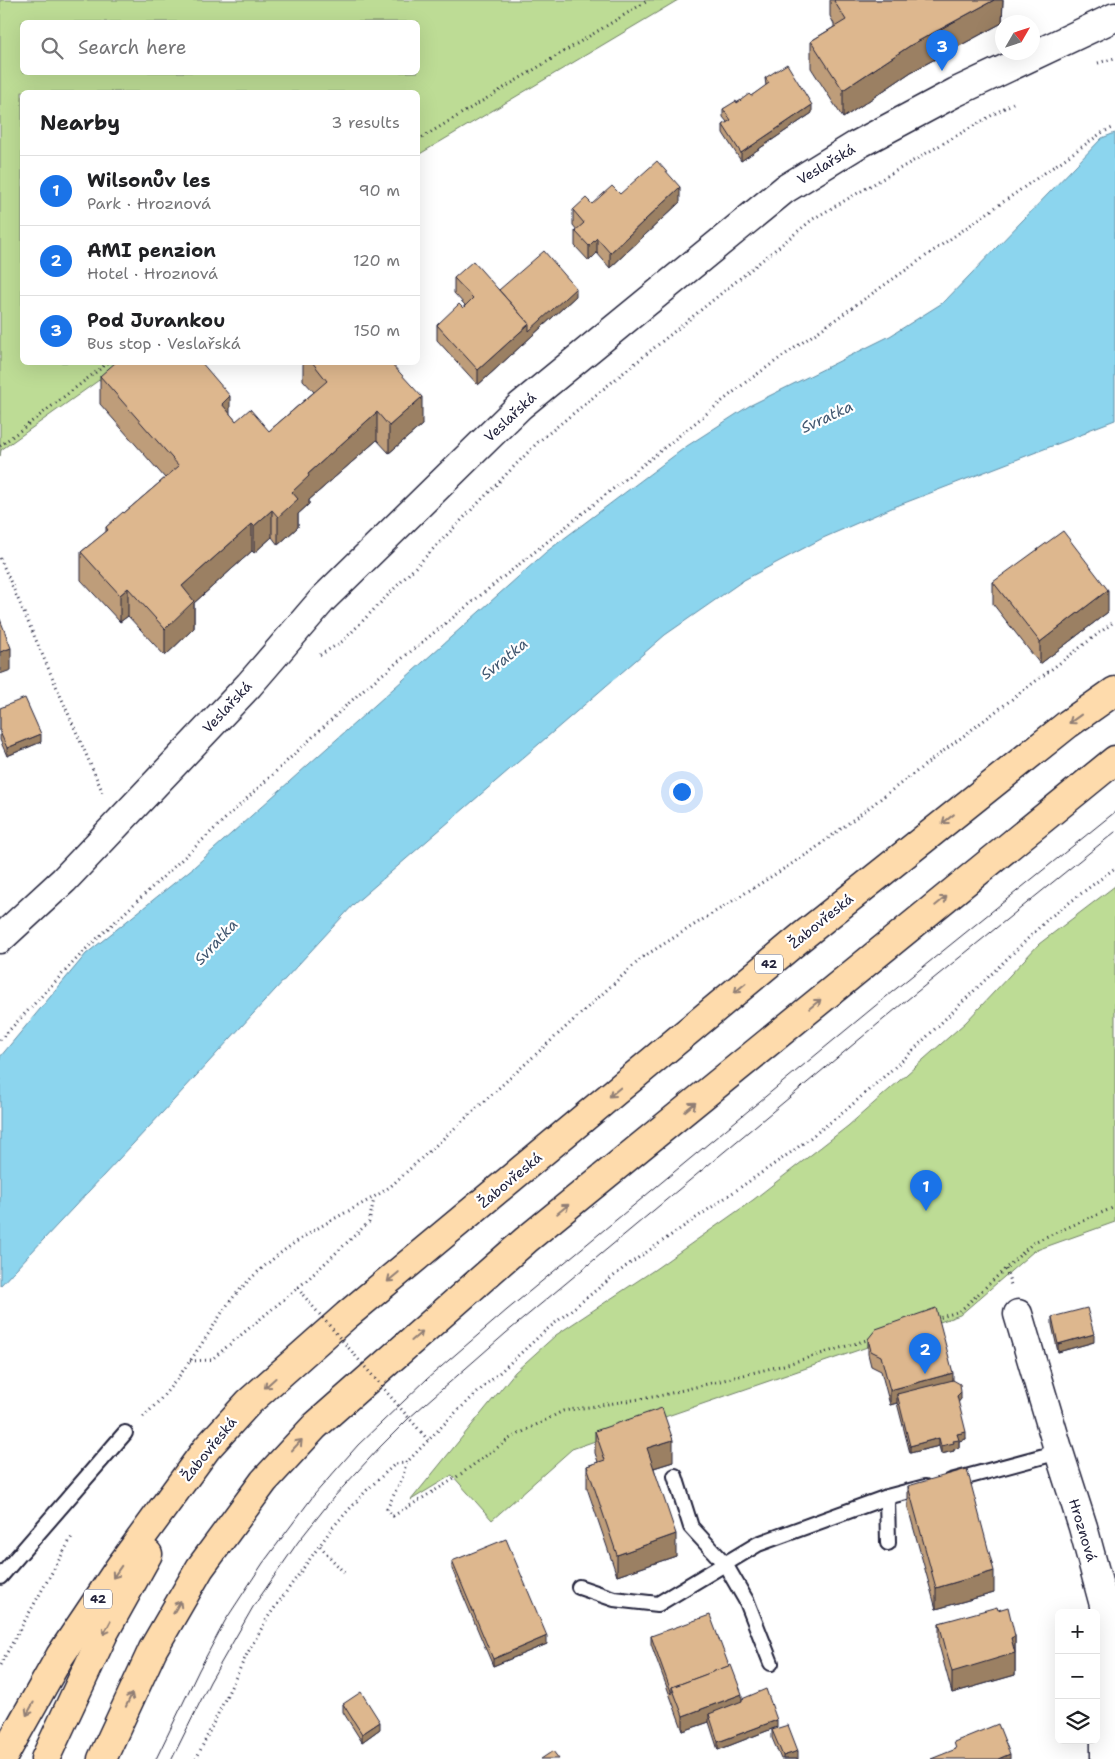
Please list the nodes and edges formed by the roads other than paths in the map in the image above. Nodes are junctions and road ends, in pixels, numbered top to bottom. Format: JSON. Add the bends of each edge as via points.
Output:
{"nodes":[{"id":1,"x":1115,"y":16,"type":"edge"},
{"id":2,"x":1115,"y":691,"type":"edge"},
{"id":3,"x":1115,"y":760,"type":"edge"},
{"id":4,"x":0,"y":939,"type":"edge"},
{"id":5,"x":1018,"y":1314,"type":"dead end"},
{"id":6,"x":125,"y":1433,"type":"dead end"},
{"id":7,"x":207,"y":1448,"type":"junction"},
{"id":8,"x":1059,"y":1452,"type":"junction"},
{"id":9,"x":675,"y":1476,"type":"dead end"},
{"id":10,"x":887,"y":1497,"type":"junction"},
{"id":11,"x":888,"y":1543,"type":"dead end"},
{"id":12,"x":725,"y":1564,"type":"junction"},
{"id":13,"x":0,"y":1577,"type":"edge"},
{"id":14,"x":579,"y":1587,"type":"dead end"},
{"id":15,"x":771,"y":1663,"type":"dead end"},
{"id":16,"x":102,"y":1754,"type":"edge"},
{"id":17,"x":2,"y":1759,"type":"edge"},
{"id":18,"x":45,"y":1759,"type":"edge"},
{"id":19,"x":1106,"y":1759,"type":"edge"}],
"edges":[{"from":1,"to":4,"type":"street","name":"Veslařská","via":[[965,88],[855,146],[778,195],[520,406],[323,599],[248,685],[64,880]]},
{"from":2,"to":7,"type":"highway","name":"Žabovřeská","number":"42","one_way":true,"via":[[1068,724],[800,938],[354,1309],[249,1402]]},
{"from":16,"to":3,"type":"highway","one_way":true,"via":[[153,1649],[200,1568],[264,1481],[315,1426],[526,1240]]},
{"from":5,"to":8,"type":"street","name":"Hroznová"},
{"from":6,"to":13,"type":"lane"},
{"from":7,"to":17,"type":"highway","name":"Žabovřeská","number":"42","one_way":true,"via":[[119,1568],[60,1656]]},
{"from":7,"to":18,"type":"highway","number":"42","one_way":true,"via":[[104,1633]]},
{"from":8,"to":10,"type":"lane"},
{"from":8,"to":19,"type":"street","name":"Hroznová","via":[[1104,1605]]},
{"from":9,"to":12,"type":"lane","via":[[691,1527]]},
{"from":10,"to":11,"type":"lane"},
{"from":10,"to":12,"type":"lane","via":[[758,1544]]},
{"from":12,"to":14,"type":"lane","via":[[658,1604],[614,1599]]},
{"from":12,"to":15,"type":"lane","via":[[747,1602]]}]}
